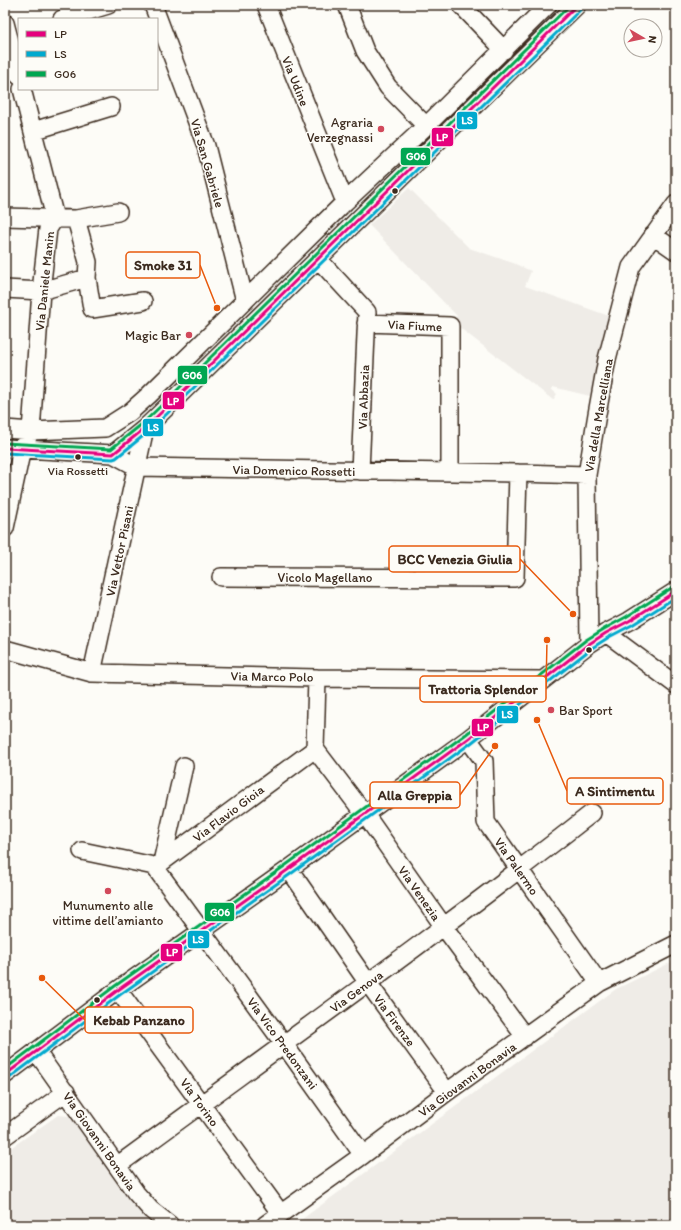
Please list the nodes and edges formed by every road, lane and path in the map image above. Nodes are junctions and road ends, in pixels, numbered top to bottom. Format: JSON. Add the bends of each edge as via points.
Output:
{"nodes":[{"id":1,"x":108,"y":5,"type":"edge"},
{"id":2,"x":153,"y":5,"type":"edge"},
{"id":3,"x":266,"y":5,"type":"edge"},
{"id":4,"x":347,"y":5,"type":"edge"},
{"id":5,"x":461,"y":5,"type":"edge"},
{"id":6,"x":548,"y":5,"type":"edge"},
{"id":7,"x":576,"y":5,"type":"edge"},
{"id":8,"x":65,"y":18,"type":"edge"},
{"id":9,"x":158,"y":18,"type":"edge"},
{"id":10,"x":158,"y":18,"type":"edge"},
{"id":11,"x":9,"y":32,"type":"edge"},
{"id":12,"x":504,"y":50,"type":"junction"},
{"id":13,"x":18,"y":72,"type":"edge"},
{"id":14,"x":22,"y":90,"type":"edge"},
{"id":15,"x":111,"y":107,"type":"dead end"},
{"id":16,"x":426,"y":126,"type":"junction"},
{"id":17,"x":33,"y":131,"type":"junction"},
{"id":18,"x":345,"y":202,"type":"junction"},
{"id":19,"x":676,"y":204,"type":"edge"},
{"id":20,"x":118,"y":212,"type":"dead end"},
{"id":21,"x":5,"y":217,"type":"edge"},
{"id":22,"x":55,"y":218,"type":"junction"},
{"id":23,"x":76,"y":219,"type":"junction"},
{"id":24,"x":653,"y":235,"type":"junction"},
{"id":25,"x":676,"y":251,"type":"edge"},
{"id":26,"x":318,"y":259,"type":"junction"},
{"id":27,"x":87,"y":278,"type":"junction"},
{"id":28,"x":5,"y":289,"type":"edge"},
{"id":29,"x":41,"y":291,"type":"junction"},
{"id":30,"x":143,"y":301,"type":"dead end"},
{"id":31,"x":245,"y":301,"type":"junction"},
{"id":32,"x":366,"y":323,"type":"junction"},
{"id":33,"x":5,"y":428,"type":"edge"},
{"id":34,"x":145,"y":428,"type":"junction"},
{"id":35,"x":32,"y":431,"type":"junction"},
{"id":36,"x":5,"y":448,"type":"edge"},
{"id":37,"x":22,"y":449,"type":"junction"},
{"id":38,"x":113,"y":454,"type":"junction"},
{"id":39,"x":137,"y":467,"type":"junction"},
{"id":40,"x":360,"y":472,"type":"junction"},
{"id":41,"x":450,"y":472,"type":"junction"},
{"id":42,"x":518,"y":473,"type":"junction"},
{"id":43,"x":587,"y":475,"type":"junction"},
{"id":44,"x":5,"y":528,"type":"edge"},
{"id":45,"x":221,"y":576,"type":"dead end"},
{"id":46,"x":676,"y":591,"type":"edge"},
{"id":47,"x":606,"y":633,"type":"junction"},
{"id":48,"x":589,"y":644,"type":"junction"},
{"id":49,"x":5,"y":649,"type":"edge"},
{"id":50,"x":92,"y":673,"type":"junction"},
{"id":51,"x":317,"y":678,"type":"junction"},
{"id":52,"x":542,"y":680,"type":"junction"},
{"id":53,"x":676,"y":685,"type":"edge"},
{"id":54,"x":468,"y":739,"type":"junction"},
{"id":55,"x":315,"y":749,"type":"junction"},
{"id":56,"x":184,"y":766,"type":"dead end"},
{"id":57,"x":592,"y":813,"type":"dead end"},
{"id":58,"x":364,"y":814,"type":"junction"},
{"id":59,"x":82,"y":850,"type":"dead end"},
{"id":60,"x":158,"y":864,"type":"junction"},
{"id":61,"x":289,"y":869,"type":"junction"},
{"id":62,"x":520,"y":869,"type":"junction"},
{"id":63,"x":444,"y":927,"type":"junction"},
{"id":64,"x":202,"y":931,"type":"junction"},
{"id":65,"x":676,"y":944,"type":"edge"},
{"id":66,"x":368,"y":983,"type":"junction"},
{"id":67,"x":599,"y":983,"type":"junction"},
{"id":68,"x":118,"y":990,"type":"junction"},
{"id":69,"x":525,"y":1037,"type":"junction"},
{"id":70,"x":284,"y":1044,"type":"junction"},
{"id":71,"x":36,"y":1051,"type":"junction"},
{"id":72,"x":5,"y":1075,"type":"edge"},
{"id":73,"x":66,"y":1092,"type":"junction"},
{"id":74,"x":447,"y":1092,"type":"junction"},
{"id":75,"x":201,"y":1104,"type":"junction"},
{"id":76,"x":5,"y":1136,"type":"edge"},
{"id":77,"x":363,"y":1155,"type":"junction"},
{"id":78,"x":118,"y":1165,"type":"junction"},
{"id":79,"x":281,"y":1214,"type":"junction"},
{"id":80,"x":170,"y":1225,"type":"edge"},
{"id":81,"x":265,"y":1225,"type":"edge"}],
"edges":[{"from":1,"to":8,"type":"street"},
{"from":2,"to":10,"type":"street","name":"Via San Gabriele"},
{"from":3,"to":18,"type":"street","name":"Via Udine"},
{"from":4,"to":16,"type":"street","via":[[365,51],[384,81]]},
{"from":5,"to":12,"type":"street"},
{"from":6,"to":12,"type":"street"},
{"from":7,"to":26,"type":"street"},
{"from":9,"to":31,"type":"street","name":"Via San Gabriele","via":[[206,146]]},
{"from":11,"to":13,"type":"street"},
{"from":12,"to":16,"type":"street"},
{"from":14,"to":17,"type":"street","name":"Via Daniele Manin"},
{"from":15,"to":17,"type":"street"},
{"from":16,"to":18,"type":"street"},
{"from":17,"to":22,"type":"street","name":"Via Daniele Manin"},
{"from":18,"to":31,"type":"street"},
{"from":19,"to":24,"type":"street","name":"Via della Marcelliana"},
{"from":20,"to":23,"type":"street"},
{"from":21,"to":22,"type":"street"},
{"from":22,"to":23,"type":"street"},
{"from":22,"to":29,"type":"street","name":"Via Daniele Manin","via":[[48,229]]},
{"from":23,"to":27,"type":"street","via":[[88,262]]},
{"from":24,"to":25,"type":"street"},
{"from":24,"to":43,"type":"street","name":"Via della Marcelliana","via":[[631,267],[607,360]]},
{"from":26,"to":32,"type":"street","via":[[367,312]]},
{"from":26,"to":34,"type":"street"},
{"from":27,"to":29,"type":"street"},
{"from":27,"to":30,"type":"street","via":[[92,309]]},
{"from":28,"to":29,"type":"street"},
{"from":29,"to":35,"type":"street","name":"Via Daniele Manin"},
{"from":31,"to":35,"type":"street","via":[[149,395],[130,412],[104,428]]},
{"from":32,"to":40,"type":"street","name":"Via Abbazia"},
{"from":32,"to":41,"type":"street","name":"Via Fiume","via":[[450,326]]},
{"from":33,"to":35,"type":"street"},
{"from":34,"to":38,"type":"street"},
{"from":34,"to":39,"type":"street","name":"Via Vettor Pisani"},
{"from":35,"to":37,"type":"street"},
{"from":36,"to":37,"type":"street","name":"Via Domenico Rossetti"},
{"from":37,"to":38,"type":"street","name":"Via Domenico Rossetti"},
{"from":37,"to":44,"type":"street"},
{"from":38,"to":39,"type":"street","name":"Via Domenico Rossetti"},
{"from":39,"to":40,"type":"street","name":"Via Domenico Rossetti"},
{"from":39,"to":50,"type":"street","name":"Via Vettor Pisani"},
{"from":40,"to":41,"type":"street","name":"Via Domenico Rossetti"},
{"from":41,"to":42,"type":"street","name":"Via Domenico Rossetti"},
{"from":42,"to":43,"type":"street","name":"Via Domenico Rossetti"},
{"from":42,"to":45,"type":"street","name":"Vicolo Magellano","via":[[515,578]]},
{"from":43,"to":48,"type":"street","name":"Via della Marcelliana"},
{"from":46,"to":47,"type":"street"},
{"from":47,"to":48,"type":"street"},
{"from":47,"to":53,"type":"street"},
{"from":48,"to":52,"type":"street"},
{"from":49,"to":50,"type":"street","name":"Via Marco Polo"},
{"from":50,"to":51,"type":"street","name":"Via Marco Polo"},
{"from":51,"to":52,"type":"street","name":"Via Marco Polo"},
{"from":51,"to":55,"type":"street"},
{"from":52,"to":54,"type":"street"},
{"from":54,"to":58,"type":"street"},
{"from":54,"to":62,"type":"street","name":"Via Palermo","via":[[484,762],[486,822]]},
{"from":55,"to":58,"type":"street","name":"Via Venezia"},
{"from":55,"to":60,"type":"street","name":"Via Flavio Gioia"},
{"from":56,"to":60,"type":"street"},
{"from":57,"to":62,"type":"street","name":"Via Genova"},
{"from":58,"to":61,"type":"street"},
{"from":58,"to":63,"type":"street","name":"Via Venezia"},
{"from":59,"to":60,"type":"street"},
{"from":60,"to":64,"type":"street","name":"Via Vico Predonzani"},
{"from":61,"to":64,"type":"street"},
{"from":61,"to":66,"type":"street","name":"Via Firenze"},
{"from":62,"to":63,"type":"street","name":"Via Genova"},
{"from":62,"to":67,"type":"street","name":"Via Palermo"},
{"from":63,"to":66,"type":"street","name":"Via Genova"},
{"from":63,"to":69,"type":"street","name":"Via Venezia"},
{"from":64,"to":68,"type":"street"},
{"from":64,"to":70,"type":"street","name":"Via Vico Predonzani"},
{"from":65,"to":67,"type":"street","name":"Via Giovanni Bonavia"},
{"from":66,"to":70,"type":"street","name":"Via Genova"},
{"from":66,"to":74,"type":"street","name":"Via Firenze"},
{"from":67,"to":69,"type":"street","name":"Via Giovanni Bonavia"},
{"from":68,"to":71,"type":"street"},
{"from":68,"to":75,"type":"street","name":"Via Torino"},
{"from":69,"to":74,"type":"street","name":"Via Giovanni Bonavia"},
{"from":70,"to":75,"type":"street","name":"Via Genova"},
{"from":70,"to":77,"type":"street","name":"Via Vico Predonzani"},
{"from":71,"to":72,"type":"street"},
{"from":71,"to":73,"type":"street","name":"Via Giovanni Bonavia"},
{"from":73,"to":76,"type":"street"},
{"from":73,"to":78,"type":"street","name":"Via Giovanni Bonavia"},
{"from":74,"to":77,"type":"street","name":"Via Giovanni Bonavia"},
{"from":75,"to":78,"type":"street","name":"Via Genova"},
{"from":75,"to":79,"type":"street","name":"Via Torino"},
{"from":77,"to":79,"type":"street","name":"Via Giovanni Bonavia"},
{"from":78,"to":80,"type":"street","name":"Via Giovanni Bonavia","via":[[136,1193],[151,1210]]},
{"from":79,"to":81,"type":"street","name":"Via Giovanni Bonavia"}]}
